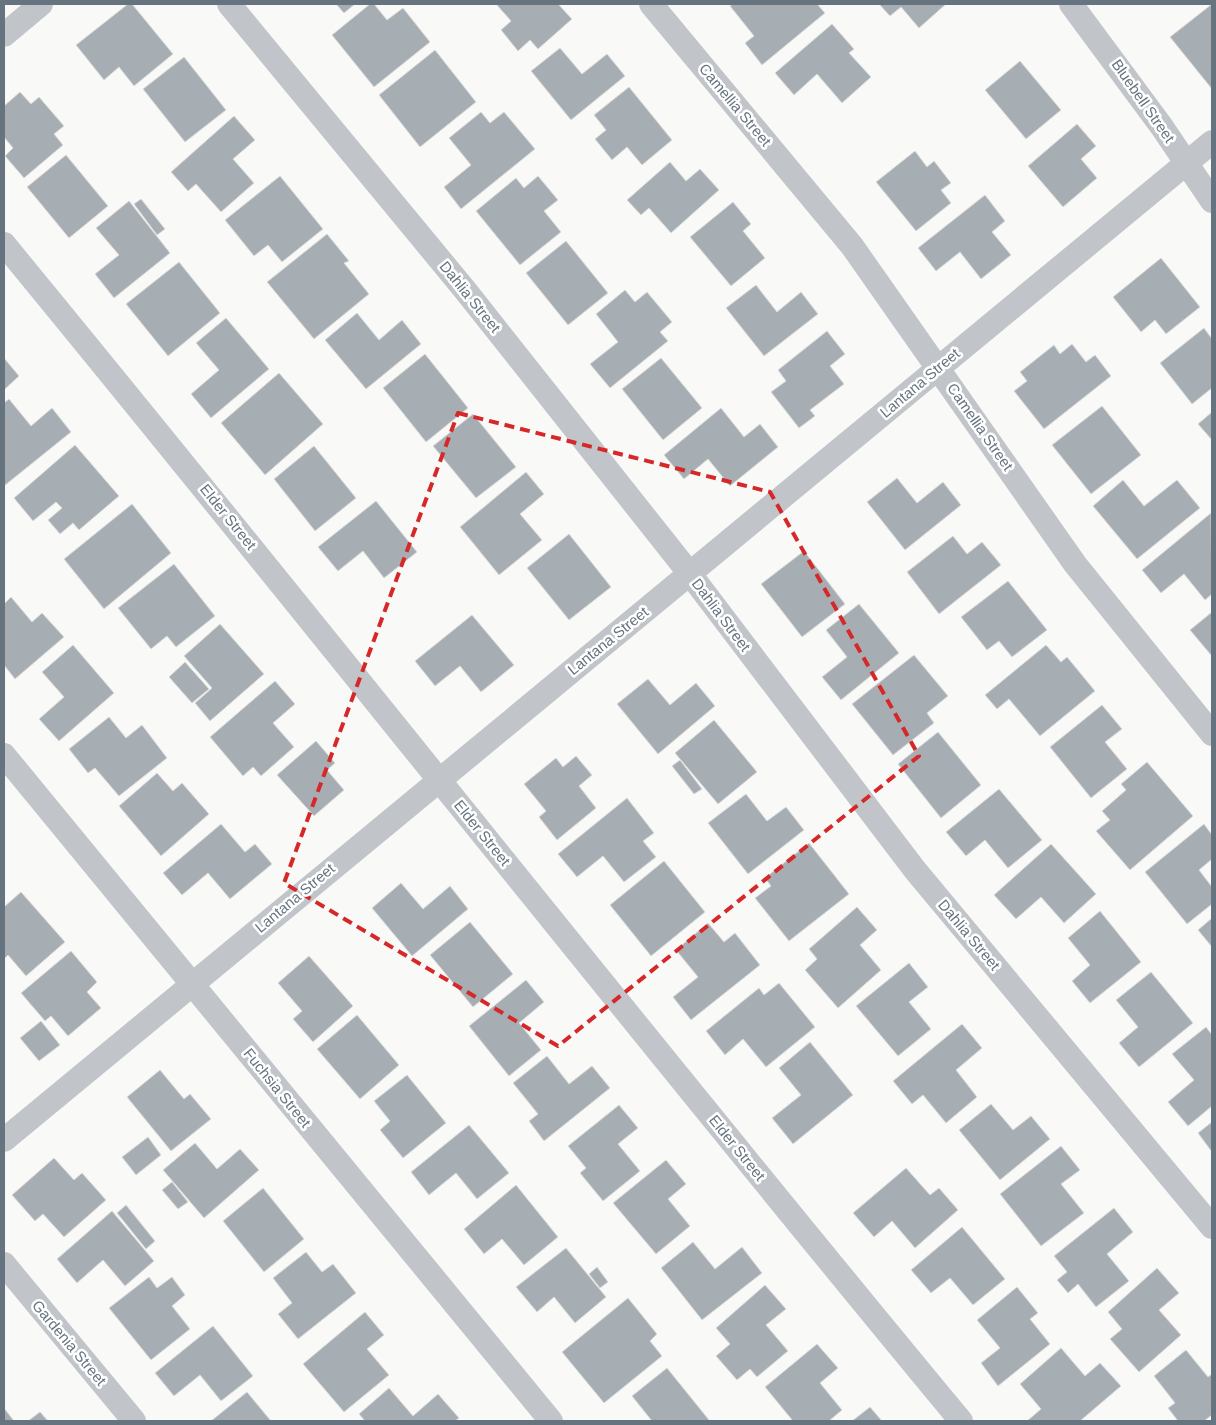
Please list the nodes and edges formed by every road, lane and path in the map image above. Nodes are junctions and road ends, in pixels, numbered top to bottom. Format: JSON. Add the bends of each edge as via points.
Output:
{"nodes":[{"id":1,"x":41,"y":4,"type":"edge"},
{"id":2,"x":229,"y":4,"type":"edge"},
{"id":3,"x":651,"y":4,"type":"edge"},
{"id":4,"x":1071,"y":4,"type":"edge"},
{"id":5,"x":4,"y":35,"type":"edge"},
{"id":6,"x":1212,"y":142,"type":"edge"},
{"id":7,"x":1186,"y":164,"type":"junction"},
{"id":8,"x":1212,"y":201,"type":"edge"},
{"id":9,"x":4,"y":244,"type":"edge"},
{"id":10,"x":938,"y":369,"type":"junction"},
{"id":11,"x":690,"y":574,"type":"junction"},
{"id":12,"x":1212,"y":734,"type":"edge"},
{"id":13,"x":4,"y":754,"type":"edge"},
{"id":14,"x":438,"y":780,"type":"junction"},
{"id":15,"x":192,"y":984,"type":"junction"},
{"id":16,"x":4,"y":1140,"type":"edge"},
{"id":17,"x":1212,"y":1227,"type":"edge"},
{"id":18,"x":4,"y":1264,"type":"edge"},
{"id":19,"x":134,"y":1421,"type":"edge"},
{"id":20,"x":551,"y":1421,"type":"edge"},
{"id":21,"x":961,"y":1421,"type":"edge"}],
"edges":[{"from":1,"to":5,"type":"street"},
{"from":2,"to":11,"type":"street","name":"Dahlia Street","via":[[465,290]]},
{"from":3,"to":10,"type":"street","name":"Camellia Street","via":[[852,246]]},
{"from":4,"to":7,"type":"street","name":"Bluebell Street"},
{"from":6,"to":7,"type":"street","name":"Lantana Street"},
{"from":7,"to":8,"type":"street","name":"Bluebell Street"},
{"from":7,"to":10,"type":"street","name":"Lantana Street"},
{"from":9,"to":14,"type":"street","name":"Elder Street","via":[[203,485]]},
{"from":10,"to":11,"type":"street","name":"Lantana Street"},
{"from":10,"to":12,"type":"street","name":"Camellia Street","via":[[1075,564]]},
{"from":11,"to":14,"type":"street","name":"Lantana Street"},
{"from":11,"to":17,"type":"street","name":"Dahlia Street","via":[[915,870]]},
{"from":13,"to":15,"type":"street","name":"Fuchsia Street"},
{"from":14,"to":15,"type":"street","name":"Lantana Street"},
{"from":14,"to":21,"type":"street","name":"Elder Street"},
{"from":15,"to":16,"type":"street","name":"Lantana Street"},
{"from":15,"to":20,"type":"street","name":"Fuchsia Street"},
{"from":18,"to":19,"type":"street","name":"Gardenia Street"}]}
